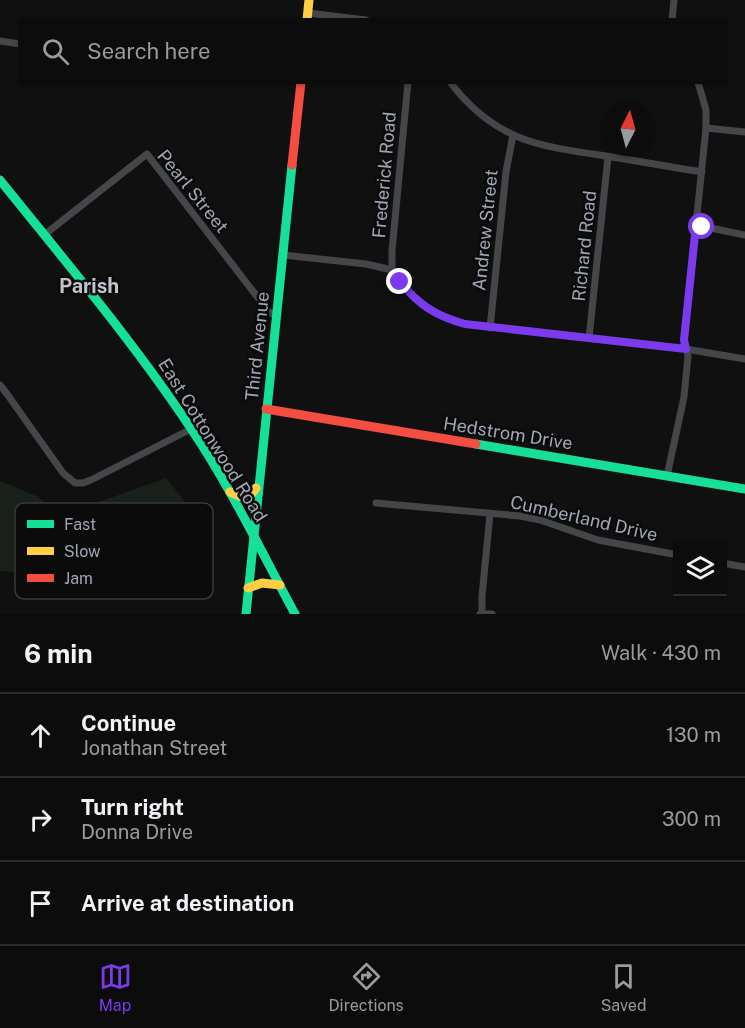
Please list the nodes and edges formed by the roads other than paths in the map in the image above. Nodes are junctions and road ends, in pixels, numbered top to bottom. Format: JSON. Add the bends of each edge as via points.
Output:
{"nodes":[{"id":1,"x":309,"y":0,"type":"edge"},
{"id":2,"x":674,"y":0,"type":"edge"},
{"id":3,"x":308,"y":16,"type":"edge"},
{"id":4,"x":337,"y":18,"type":"edge"},
{"id":5,"x":672,"y":18,"type":"edge"},
{"id":6,"x":0,"y":41,"type":"edge"},
{"id":7,"x":18,"y":44,"type":"edge"},
{"id":8,"x":299,"y":84,"type":"edge"},
{"id":9,"x":408,"y":84,"type":"edge"},
{"id":10,"x":451,"y":84,"type":"edge"},
{"id":11,"x":699,"y":84,"type":"edge"},
{"id":12,"x":706,"y":128,"type":"junction"},
{"id":13,"x":745,"y":132,"type":"edge"},
{"id":14,"x":513,"y":135,"type":"junction"},
{"id":15,"x":608,"y":157,"type":"junction"},
{"id":16,"x":702,"y":172,"type":"junction"},
{"id":17,"x":0,"y":180,"type":"edge"},
{"id":18,"x":696,"y":225,"type":"junction"},
{"id":19,"x":44,"y":235,"type":"junction"},
{"id":20,"x":745,"y":235,"type":"edge"},
{"id":21,"x":283,"y":255,"type":"junction"},
{"id":22,"x":392,"y":270,"type":"junction"},
{"id":23,"x":276,"y":316,"type":"junction"},
{"id":24,"x":490,"y":328,"type":"junction"},
{"id":25,"x":589,"y":338,"type":"junction"},
{"id":26,"x":686,"y":349,"type":"junction"},
{"id":27,"x":745,"y":359,"type":"edge"},
{"id":28,"x":0,"y":385,"type":"edge"},
{"id":29,"x":267,"y":409,"type":"junction"},
{"id":30,"x":191,"y":429,"type":"junction"},
{"id":31,"x":667,"y":476,"type":"junction"},
{"id":32,"x":259,"y":483,"type":"junction"},
{"id":33,"x":745,"y":489,"type":"edge"},
{"id":34,"x":230,"y":492,"type":"junction"},
{"id":35,"x":376,"y":503,"type":"dead end"},
{"id":36,"x":490,"y":514,"type":"junction"},
{"id":37,"x":253,"y":534,"type":"junction"},
{"id":38,"x":673,"y":554,"type":"edge"},
{"id":39,"x":727,"y":564,"type":"edge"},
{"id":40,"x":745,"y":567,"type":"edge"},
{"id":41,"x":279,"y":585,"type":"junction"},
{"id":42,"x":248,"y":588,"type":"junction"},
{"id":43,"x":246,"y":614,"type":"edge"},
{"id":44,"x":295,"y":614,"type":"edge"},
{"id":45,"x":481,"y":614,"type":"edge"},
{"id":46,"x":492,"y":614,"type":"edge"}],
"edges":[{"from":1,"to":3,"type":"street"},
{"from":2,"to":5,"type":"street"},
{"from":3,"to":4,"type":"street"},
{"from":6,"to":7,"type":"street"},
{"from":8,"to":21,"type":"street","name":"Third Avenue"},
{"from":9,"to":22,"type":"street","name":"Frederick Road"},
{"from":10,"to":14,"type":"street","via":[[476,111]]},
{"from":11,"to":12,"type":"street"},
{"from":12,"to":13,"type":"street"},
{"from":12,"to":16,"type":"street"},
{"from":14,"to":15,"type":"street","via":[[558,149]]},
{"from":14,"to":24,"type":"street","name":"Andrew Street"},
{"from":15,"to":16,"type":"street"},
{"from":15,"to":25,"type":"street","name":"Richard Road"},
{"from":16,"to":18,"type":"street"},
{"from":17,"to":19,"type":"street","name":"East Cottonwood Road"},
{"from":18,"to":20,"type":"street"},
{"from":18,"to":26,"type":"street"},
{"from":19,"to":23,"type":"street","name":"Pearl Street","via":[[147,154]]},
{"from":19,"to":30,"type":"street","name":"East Cottonwood Road","via":[[142,359]]},
{"from":21,"to":22,"type":"street"},
{"from":21,"to":23,"type":"street","name":"Third Avenue"},
{"from":22,"to":24,"type":"street","via":[[410,294],[435,314]]},
{"from":23,"to":29,"type":"street","name":"Third Avenue"},
{"from":24,"to":25,"type":"street"},
{"from":25,"to":26,"type":"street"},
{"from":26,"to":27,"type":"street"},
{"from":26,"to":31,"type":"street","via":[[684,397]]},
{"from":28,"to":30,"type":"street","via":[[63,473],[75,483],[91,480]]},
{"from":29,"to":31,"type":"street","name":"Hedstrom Drive"},
{"from":29,"to":32,"type":"street","name":"Third Avenue"},
{"from":30,"to":34,"type":"street","name":"East Cottonwood Road"},
{"from":31,"to":33,"type":"street","name":"Hedstrom Drive"},
{"from":32,"to":34,"type":"street","via":[[249,497]]},
{"from":32,"to":37,"type":"street","name":"Third Avenue"},
{"from":34,"to":37,"type":"street","name":"East Cottonwood Road"},
{"from":35,"to":36,"type":"street","name":"Cumberland Drive"},
{"from":36,"to":38,"type":"street","name":"Cumberland Drive","via":[[540,520],[598,540]]},
{"from":36,"to":45,"type":"street"},
{"from":37,"to":41,"type":"street","name":"East Cottonwood Road"},
{"from":37,"to":42,"type":"street","name":"Third Avenue"},
{"from":39,"to":40,"type":"street"},
{"from":41,"to":42,"type":"street","via":[[262,583]]},
{"from":41,"to":44,"type":"street","name":"East Cottonwood Road"},
{"from":42,"to":43,"type":"street","name":"Third Avenue"},
{"from":45,"to":46,"type":"street"}]}
